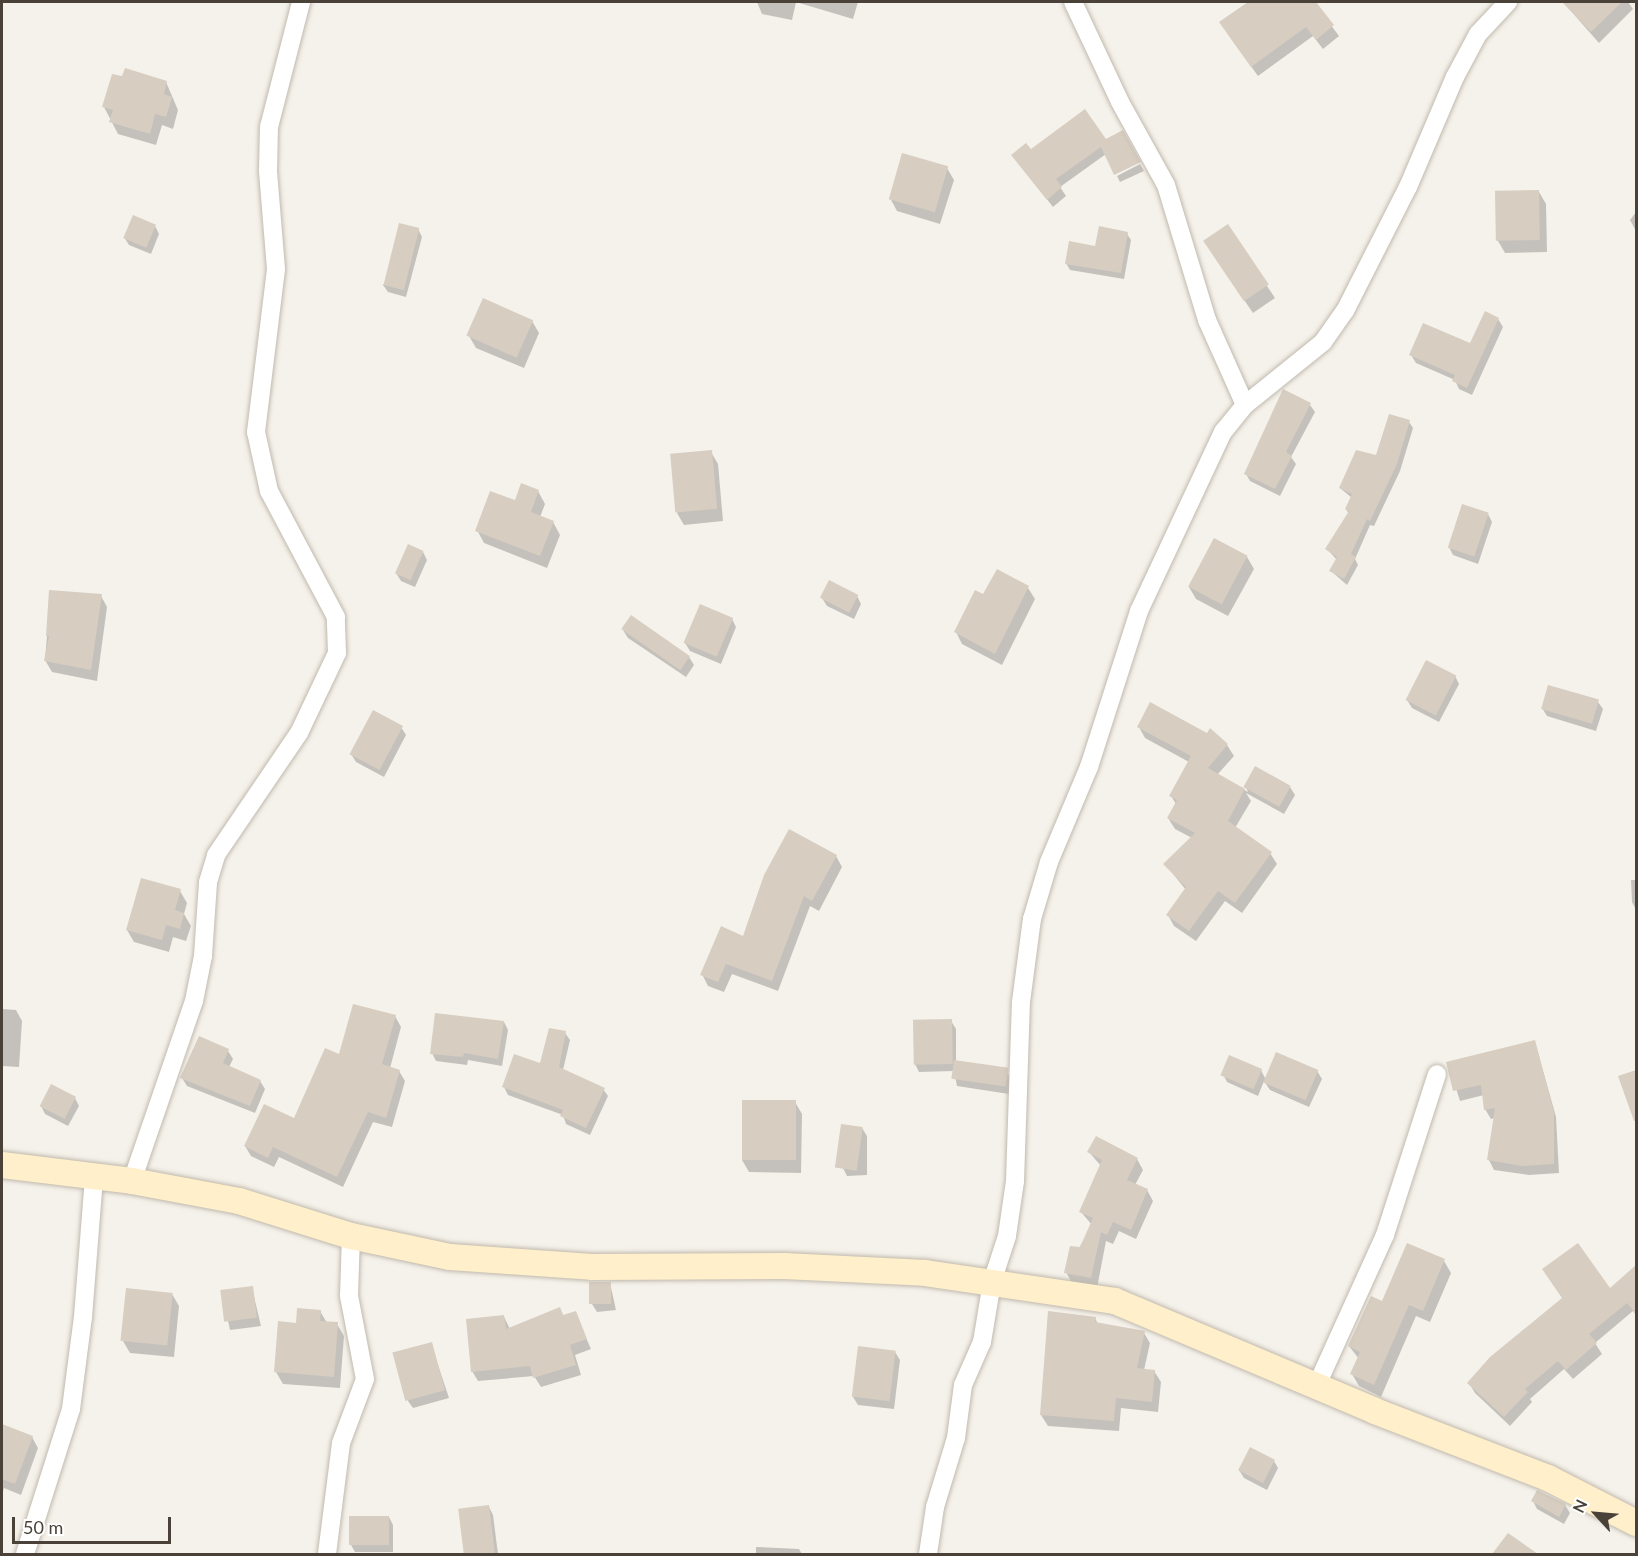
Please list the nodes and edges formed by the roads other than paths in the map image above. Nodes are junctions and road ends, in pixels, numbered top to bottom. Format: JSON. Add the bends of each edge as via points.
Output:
{"nodes":[{"id":1,"x":301,"y":2,"type":"edge"},
{"id":2,"x":1073,"y":2,"type":"edge"},
{"id":3,"x":1508,"y":2,"type":"edge"},
{"id":4,"x":1245,"y":405,"type":"junction"},
{"id":5,"x":1437,"y":1074,"type":"dead end"},
{"id":6,"x":2,"y":1165,"type":"edge"},
{"id":7,"x":94,"y":1176,"type":"junction"},
{"id":8,"x":132,"y":1181,"type":"junction"},
{"id":9,"x":351,"y":1236,"type":"junction"},
{"id":10,"x":992,"y":1282,"type":"junction"},
{"id":11,"x":1316,"y":1387,"type":"junction"},
{"id":12,"x":1636,"y":1523,"type":"edge"},
{"id":13,"x":25,"y":1554,"type":"edge"},
{"id":14,"x":327,"y":1554,"type":"edge"},
{"id":15,"x":928,"y":1554,"type":"edge"}],
"edges":[{"from":1,"to":8,"type":"street","via":[[269,127],[268,171],[276,269],[256,432],[268,491],[336,617],[337,654],[299,733],[216,855],[208,882],[203,956],[194,1001]]},
{"from":2,"to":4,"type":"street","via":[[1120,102],[1166,185],[1207,320]]},
{"from":3,"to":4,"type":"street","via":[[1478,34],[1455,77],[1408,187],[1345,311],[1323,342]]},
{"from":4,"to":10,"type":"street","via":[[1211,455],[1140,611],[1089,767],[1048,862],[1032,919],[1021,1002],[1015,1181],[1006,1236]]},
{"from":5,"to":11,"type":"street","via":[[1385,1235]]},
{"from":6,"to":7,"type":"street"},
{"from":7,"to":8,"type":"street"},
{"from":7,"to":13,"type":"street","via":[[71,1409]]},
{"from":8,"to":9,"type":"street","via":[[239,1201]]},
{"from":9,"to":10,"type":"street","via":[[450,1257],[592,1268],[784,1266],[925,1273]]},
{"from":9,"to":14,"type":"street","via":[[349,1296],[365,1379],[341,1443]]},
{"from":10,"to":11,"type":"street","via":[[1115,1301]]},
{"from":10,"to":15,"type":"street","via":[[989,1318],[963,1385],[956,1438],[935,1507]]},
{"from":11,"to":12,"type":"street","via":[[1548,1478]]}]}
